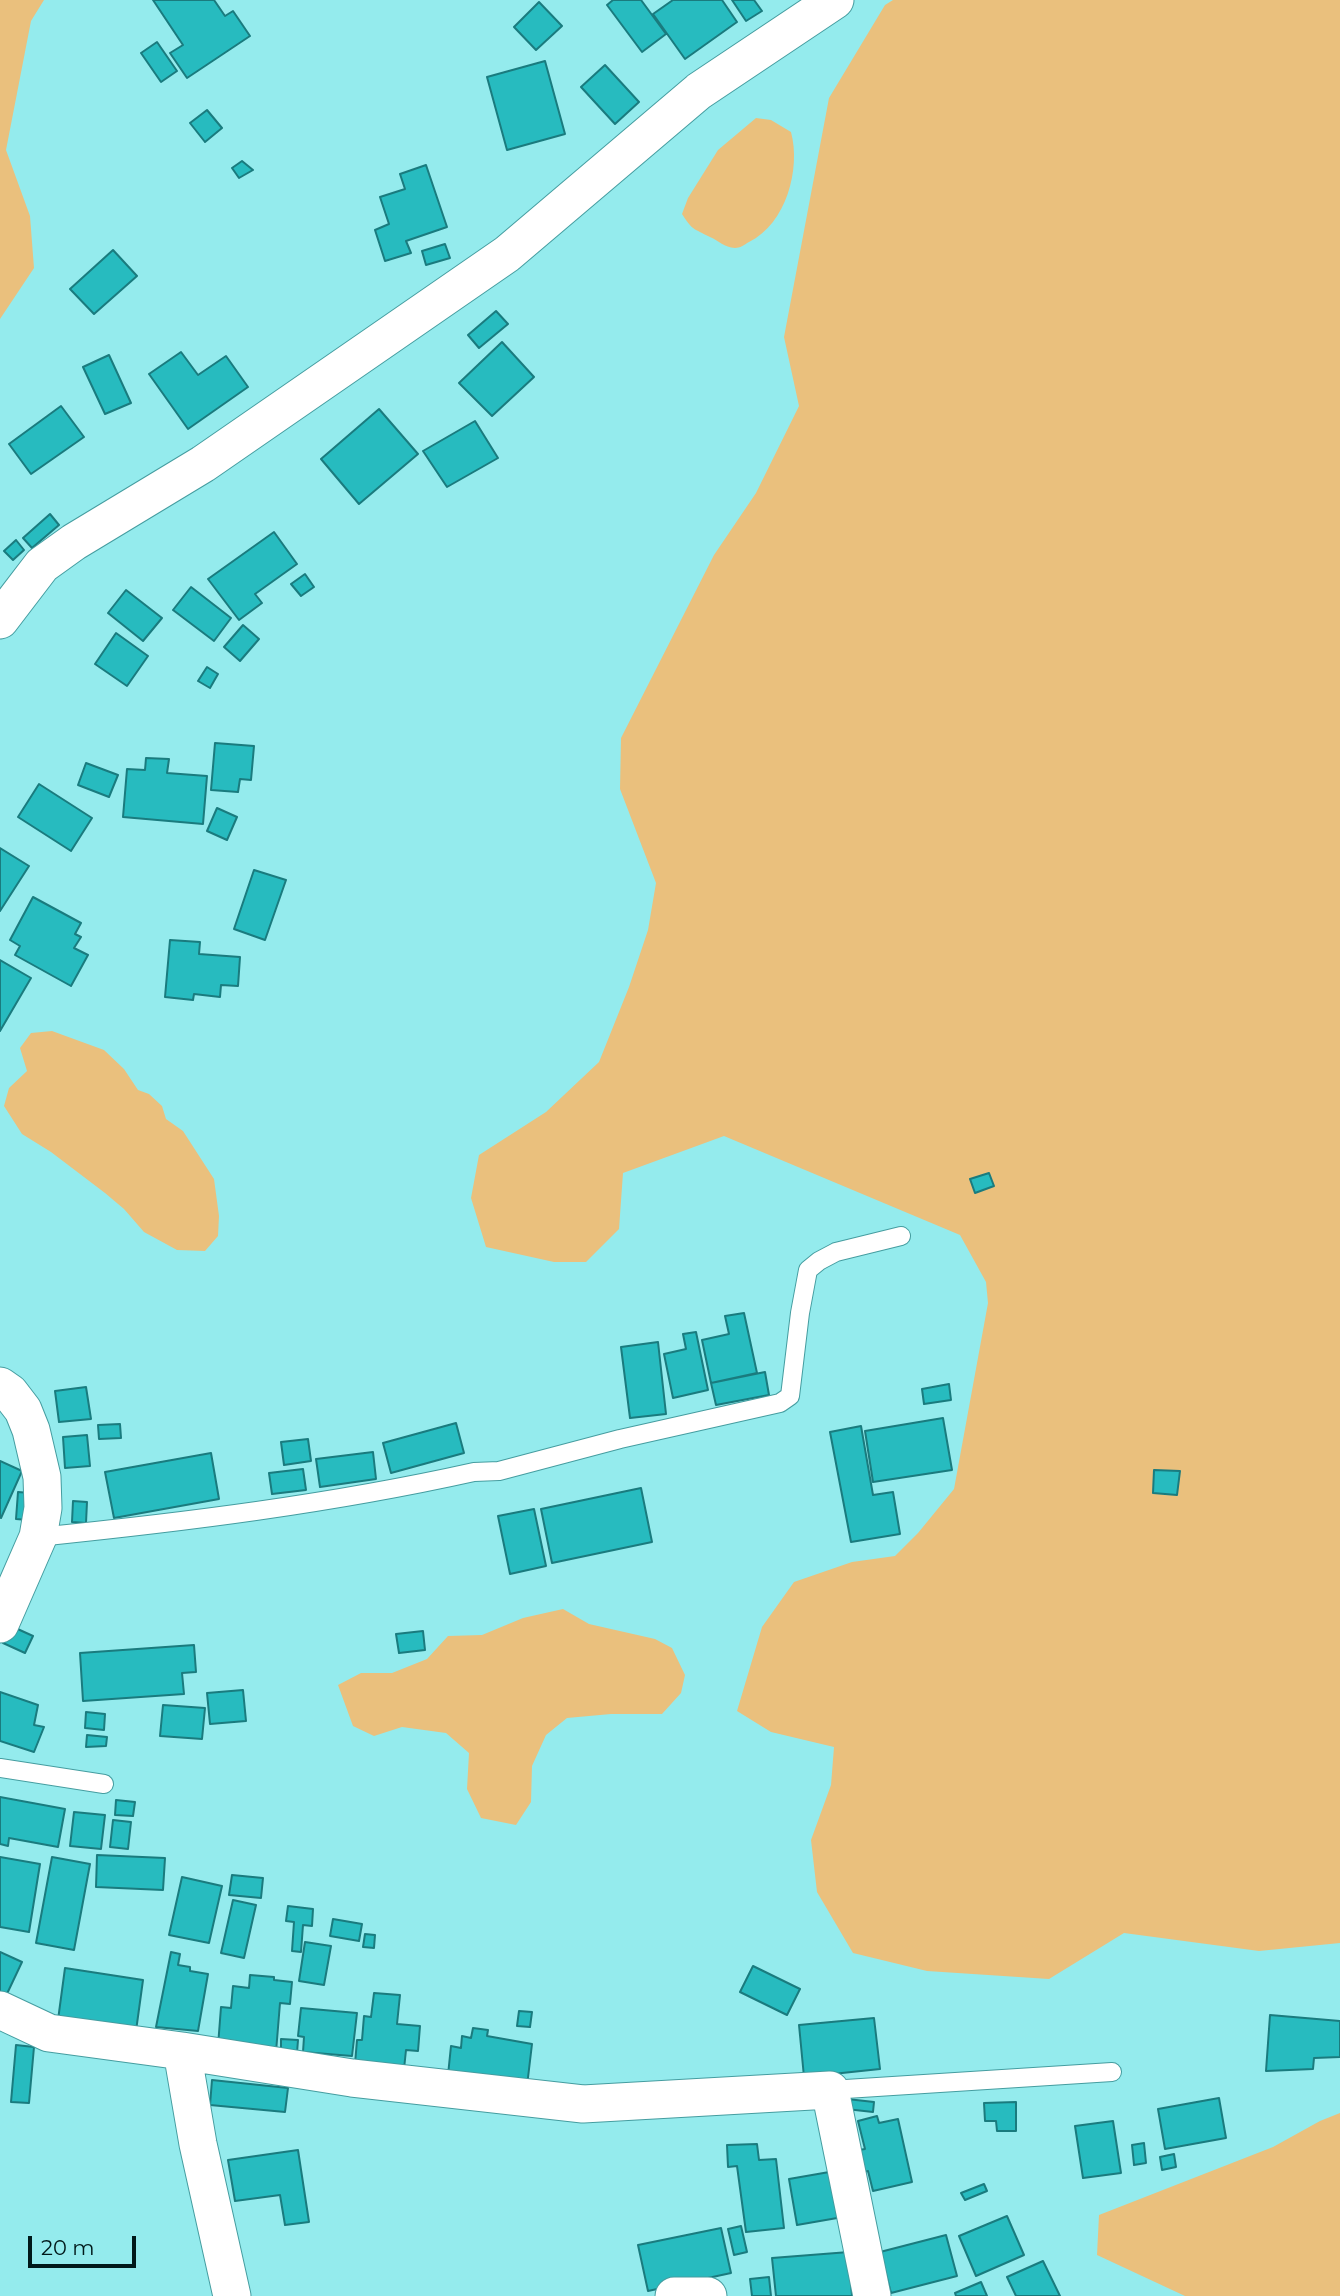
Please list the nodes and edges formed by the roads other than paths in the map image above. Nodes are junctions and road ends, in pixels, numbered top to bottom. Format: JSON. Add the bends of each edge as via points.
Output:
{"nodes":[{"id":1,"x":835,"y":0,"type":"edge"},
{"id":2,"x":0,"y":620,"type":"edge"},
{"id":3,"x":901,"y":1236,"type":"dead end"},
{"id":4,"x":0,"y":1386,"type":"edge"},
{"id":5,"x":38,"y":1537,"type":"junction"},
{"id":6,"x":0,"y":1624,"type":"edge"},
{"id":7,"x":0,"y":1768,"type":"edge"},
{"id":8,"x":104,"y":1784,"type":"dead end"},
{"id":9,"x":0,"y":2010,"type":"edge"},
{"id":10,"x":182,"y":2051,"type":"junction"},
{"id":11,"x":1112,"y":2072,"type":"dead end"},
{"id":12,"x":830,"y":2090,"type":"junction"},
{"id":13,"x":232,"y":2296,"type":"edge"},
{"id":14,"x":674,"y":2296,"type":"edge"},
{"id":15,"x":708,"y":2296,"type":"edge"},
{"id":16,"x":872,"y":2296,"type":"edge"}],
"edges":[{"from":1,"to":2,"type":"street","via":[[699,90],[507,254],[203,464],[41,565]]},
{"from":3,"to":5,"type":"lane","via":[[836,1252],[808,1270],[790,1396],[780,1403],[499,1471],[308,1505]]},
{"from":4,"to":5,"type":"street","via":[[23,1410],[31,1430],[42,1476]]},
{"from":5,"to":6,"type":"street"},
{"from":7,"to":8,"type":"lane"},
{"from":9,"to":10,"type":"street","via":[[49,2033]]},
{"from":10,"to":12,"type":"street","via":[[352,2078],[583,2105]]},
{"from":10,"to":13,"type":"street"},
{"from":11,"to":12,"type":"lane"},
{"from":12,"to":16,"type":"street"},
{"from":14,"to":15,"type":"street"}]}
